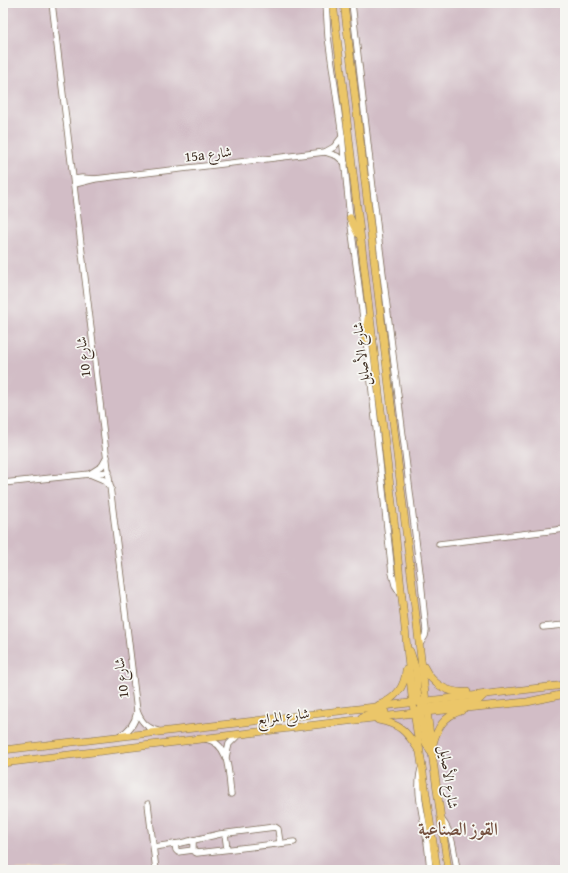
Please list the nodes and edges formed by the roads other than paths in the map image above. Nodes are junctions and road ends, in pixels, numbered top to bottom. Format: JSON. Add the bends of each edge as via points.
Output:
{"nodes":[{"id":1,"x":52,"y":3,"type":"edge"},
{"id":2,"x":326,"y":3,"type":"edge"},
{"id":3,"x":333,"y":3,"type":"edge"},
{"id":4,"x":344,"y":3,"type":"edge"},
{"id":5,"x":352,"y":3,"type":"edge"},
{"id":6,"x":342,"y":136,"type":"junction"},
{"id":7,"x":325,"y":152,"type":"junction"},
{"id":8,"x":345,"y":163,"type":"junction"},
{"id":9,"x":74,"y":181,"type":"junction"},
{"id":10,"x":350,"y":218,"type":"junction"},
{"id":11,"x":360,"y":239,"type":"junction"},
{"id":12,"x":369,"y":313,"type":"junction"},
{"id":13,"x":365,"y":339,"type":"junction"},
{"id":14,"x":107,"y":457,"type":"junction"},
{"id":15,"x":109,"y":472,"type":"junction"},
{"id":16,"x":88,"y":474,"type":"junction"},
{"id":17,"x":3,"y":483,"type":"edge"},
{"id":18,"x":111,"y":488,"type":"junction"},
{"id":19,"x":565,"y":529,"type":"edge"},
{"id":20,"x":439,"y":544,"type":"dead end"},
{"id":21,"x":402,"y":596,"type":"junction"},
{"id":22,"x":565,"y":625,"type":"edge"},
{"id":23,"x":543,"y":627,"type":"dead end"},
{"id":24,"x":420,"y":644,"type":"junction"},
{"id":25,"x":406,"y":646,"type":"junction"},
{"id":26,"x":422,"y":662,"type":"junction"},
{"id":27,"x":565,"y":684,"type":"edge"},
{"id":28,"x":485,"y":694,"type":"junction"},
{"id":29,"x":565,"y":694,"type":"edge"},
{"id":30,"x":137,"y":708,"type":"junction"},
{"id":31,"x":372,"y":708,"type":"junction"},
{"id":32,"x":420,"y":708,"type":"junction"},
{"id":33,"x":470,"y":708,"type":"junction"},
{"id":34,"x":372,"y":719,"type":"junction"},
{"id":35,"x":357,"y":720,"type":"junction"},
{"id":36,"x":161,"y":731,"type":"junction"},
{"id":37,"x":238,"y":735,"type":"junction"},
{"id":38,"x":118,"y":736,"type":"junction"},
{"id":39,"x":204,"y":739,"type":"junction"},
{"id":40,"x":3,"y":750,"type":"edge"},
{"id":41,"x":419,"y":750,"type":"junction"},
{"id":42,"x":432,"y":751,"type":"junction"},
{"id":43,"x":226,"y":757,"type":"junction"},
{"id":44,"x":3,"y":763,"type":"edge"},
{"id":45,"x":421,"y":766,"type":"junction"},
{"id":46,"x":231,"y":794,"type":"dead end"},
{"id":47,"x":148,"y":804,"type":"dead end"},
{"id":48,"x":442,"y":820,"type":"junction"},
{"id":49,"x":225,"y":834,"type":"junction"},
{"id":50,"x":193,"y":840,"type":"junction"},
{"id":51,"x":294,"y":842,"type":"dead end"},
{"id":52,"x":280,"y":843,"type":"junction"},
{"id":53,"x":175,"y":844,"type":"junction"},
{"id":54,"x":154,"y":847,"type":"junction"},
{"id":55,"x":193,"y":850,"type":"junction"},
{"id":56,"x":227,"y":850,"type":"junction"},
{"id":57,"x":156,"y":870,"type":"edge"},
{"id":58,"x":430,"y":870,"type":"edge"},
{"id":59,"x":437,"y":870,"type":"edge"},
{"id":60,"x":448,"y":870,"type":"edge"},
{"id":61,"x":457,"y":870,"type":"edge"}],
"edges":[{"from":1,"to":9,"type":"street","name":"شارع 10"},
{"from":2,"to":6,"type":"street","via":[[328,37]]},
{"from":3,"to":11,"type":"main road","name":"شارع الأصايل"},
{"from":4,"to":24,"type":"main road","name":"شارع الأصايل"},
{"from":5,"to":24,"type":"street","via":[[421,581],[426,631]]},
{"from":6,"to":7,"type":"street","via":[[336,145]]},
{"from":6,"to":8,"type":"street"},
{"from":7,"to":8,"type":"street","via":[[337,156]]},
{"from":7,"to":9,"type":"street","name":"15a شارع","via":[[95,179],[82,178]]},
{"from":8,"to":10,"type":"street"},
{"from":9,"to":14,"type":"street","name":"شارع 10"},
{"from":10,"to":11,"type":"main road"},
{"from":10,"to":13,"type":"street"},
{"from":11,"to":12,"type":"main road","name":"شارع الأصايل"},
{"from":12,"to":13,"type":"main road"},
{"from":12,"to":21,"type":"main road","name":"شارع الأصايل"},
{"from":13,"to":21,"type":"street","via":[[393,577]]},
{"from":14,"to":15,"type":"street","name":"شارع 10"},
{"from":14,"to":16,"type":"street","via":[[102,466]]},
{"from":15,"to":16,"type":"street"},
{"from":15,"to":18,"type":"street","name":"شارع 10"},
{"from":16,"to":17,"type":"street"},
{"from":16,"to":18,"type":"street","via":[[101,478]]},
{"from":18,"to":30,"type":"street","name":"شارع 10"},
{"from":19,"to":20,"type":"street"},
{"from":21,"to":25,"type":"main road","name":"شارع الأصايل"},
{"from":22,"to":23,"type":"street"},
{"from":24,"to":26,"type":"main road","name":"شارع الأصايل"},
{"from":25,"to":31,"type":"main road","via":[[406,675],[401,688],[389,700]]},
{"from":25,"to":32,"type":"main road","name":"شارع الأصايل"},
{"from":26,"to":28,"type":"main road","via":[[430,677],[444,689]]},
{"from":26,"to":32,"type":"main road","name":"شارع الأصايل"},
{"from":27,"to":28,"type":"main road","name":"شارع المرابع"},
{"from":28,"to":32,"type":"main road","name":"شارع المرابع"},
{"from":29,"to":33,"type":"main road","name":"شارع المرابع","via":[[527,702]]},
{"from":30,"to":36,"type":"street","name":"شارع 10","via":[[144,723],[152,729]]},
{"from":30,"to":38,"type":"street","name":"شارع 10","via":[[132,726]]},
{"from":31,"to":32,"type":"main road","name":"شارع المرابع"},
{"from":31,"to":36,"type":"main road","name":"شارع المرابع"},
{"from":32,"to":33,"type":"main road","name":"شارع المرابع"},
{"from":32,"to":34,"type":"main road","name":"شارع المرابع"},
{"from":32,"to":35,"type":"main road","via":[[368,714]]},
{"from":32,"to":41,"type":"main road","name":"شارع الأصايل"},
{"from":32,"to":42,"type":"main road","name":"شارع الأصايل"},
{"from":33,"to":42,"type":"main road","via":[[444,721],[437,731]]},
{"from":34,"to":35,"type":"main road","name":"شارع المرابع"},
{"from":34,"to":41,"type":"main road","via":[[390,722],[402,728]]},
{"from":35,"to":37,"type":"main road","name":"شارع المرابع"},
{"from":36,"to":38,"type":"main road","name":"شارع المرابع"},
{"from":37,"to":39,"type":"main road","name":"شارع المرابع"},
{"from":37,"to":43,"type":"street","via":[[229,744]]},
{"from":38,"to":40,"type":"main road","name":"شارع المرابع"},
{"from":39,"to":43,"type":"street","via":[[219,745]]},
{"from":39,"to":44,"type":"main road","name":"شارع المرابع"},
{"from":41,"to":45,"type":"main road","name":"شارع الأصايل"},
{"from":42,"to":48,"type":"main road","name":"شارع الأصايل"},
{"from":43,"to":46,"type":"street"},
{"from":45,"to":58,"type":"street","via":[[419,791]]},
{"from":45,"to":59,"type":"main road","name":"شارع الأصايل"},
{"from":47,"to":54,"type":"street"},
{"from":48,"to":60,"type":"main road","name":"شارع الأصايل"},
{"from":48,"to":61,"type":"street","via":[[451,836]]},
{"from":49,"to":50,"type":"street"},
{"from":49,"to":52,"type":"street","via":[[276,827]]},
{"from":49,"to":56,"type":"street"},
{"from":50,"to":53,"type":"street"},
{"from":50,"to":55,"type":"street"},
{"from":51,"to":52,"type":"street"},
{"from":52,"to":56,"type":"street"},
{"from":53,"to":54,"type":"street"},
{"from":53,"to":55,"type":"street","via":[[178,852]]},
{"from":54,"to":57,"type":"street"},
{"from":55,"to":56,"type":"street","via":[[197,853]]}]}
